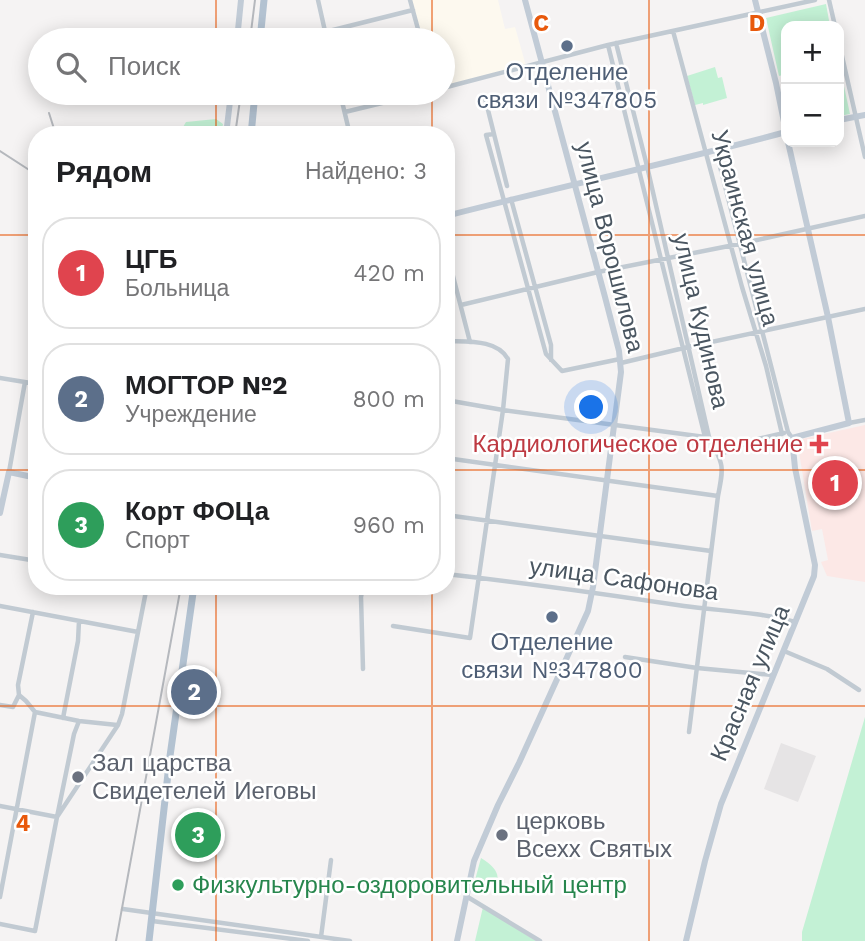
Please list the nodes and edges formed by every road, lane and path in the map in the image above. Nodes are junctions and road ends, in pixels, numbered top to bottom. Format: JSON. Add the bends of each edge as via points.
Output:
{"nodes":[{"id":1,"x":241,"y":0,"type":"edge"},
{"id":2,"x":264,"y":0,"type":"edge"},
{"id":3,"x":318,"y":0,"type":"edge"},
{"id":4,"x":410,"y":0,"type":"edge"},
{"id":5,"x":525,"y":0,"type":"edge"},
{"id":6,"x":755,"y":0,"type":"edge"},
{"id":7,"x":815,"y":0,"type":"edge"},
{"id":8,"x":828,"y":0,"type":"edge"},
{"id":9,"x":413,"y":9,"type":"junction"},
{"id":10,"x":758,"y":13,"type":"junction"},
{"id":11,"x":834,"y":21,"type":"edge"},
{"id":12,"x":238,"y":28,"type":"edge"},
{"id":13,"x":261,"y":28,"type":"edge"},
{"id":14,"x":324,"y":28,"type":"edge"},
{"id":15,"x":340,"y":28,"type":"edge"},
{"id":16,"x":418,"y":28,"type":"edge"},
{"id":17,"x":673,"y":31,"type":"junction"},
{"id":18,"x":616,"y":43,"type":"junction"},
{"id":19,"x":608,"y":45,"type":"junction"},
{"id":20,"x":541,"y":62,"type":"junction"},
{"id":21,"x":844,"y":64,"type":"edge"},
{"id":22,"x":455,"y":85,"type":"edge"},
{"id":23,"x":485,"y":98,"type":"dead end"},
{"id":24,"x":230,"y":105,"type":"edge"},
{"id":25,"x":254,"y":105,"type":"edge"},
{"id":26,"x":343,"y":105,"type":"edge"},
{"id":27,"x":374,"y":105,"type":"edge"},
{"id":28,"x":781,"y":111,"type":"edge"},
{"id":29,"x":345,"y":112,"type":"junction"},
{"id":30,"x":865,"y":115,"type":"edge"},
{"id":31,"x":857,"y":117,"type":"junction"},
{"id":32,"x":844,"y":119,"type":"edge"},
{"id":33,"x":227,"y":126,"type":"edge"},
{"id":34,"x":252,"y":126,"type":"edge"},
{"id":35,"x":348,"y":126,"type":"edge"},
{"id":36,"x":781,"y":133,"type":"edge"},
{"id":37,"x":494,"y":134,"type":"junction"},
{"id":38,"x":789,"y":147,"type":"edge"},
{"id":39,"x":716,"y":151,"type":"junction"},
{"id":40,"x":706,"y":153,"type":"junction"},
{"id":41,"x":865,"y":157,"type":"edge"},
{"id":42,"x":647,"y":166,"type":"junction"},
{"id":43,"x":639,"y":168,"type":"junction"},
{"id":44,"x":575,"y":183,"type":"junction"},
{"id":45,"x":508,"y":186,"type":"dead end"},
{"id":46,"x":507,"y":200,"type":"junction"},
{"id":47,"x":455,"y":214,"type":"edge"},
{"id":48,"x":865,"y":216,"type":"edge"},
{"id":49,"x":808,"y":229,"type":"junction"},
{"id":50,"x":739,"y":244,"type":"junction"},
{"id":51,"x":732,"y":246,"type":"junction"},
{"id":52,"x":668,"y":257,"type":"junction"},
{"id":53,"x":661,"y":259,"type":"junction"},
{"id":54,"x":598,"y":272,"type":"junction"},
{"id":55,"x":455,"y":283,"type":"edge"},
{"id":56,"x":536,"y":288,"type":"junction"},
{"id":57,"x":528,"y":289,"type":"junction"},
{"id":58,"x":461,"y":306,"type":"junction"},
{"id":59,"x":865,"y":309,"type":"edge"},
{"id":60,"x":828,"y":317,"type":"junction"},
{"id":61,"x":758,"y":332,"type":"junction"},
{"id":62,"x":455,"y":341,"type":"edge"},
{"id":63,"x":470,"y":342,"type":"junction"},
{"id":64,"x":685,"y":347,"type":"junction"},
{"id":65,"x":550,"y":360,"type":"junction"},
{"id":66,"x":621,"y":361,"type":"junction"},
{"id":67,"x":0,"y":378,"type":"edge"},
{"id":68,"x":25,"y":382,"type":"junction"},
{"id":69,"x":28,"y":382,"type":"edge"},
{"id":70,"x":455,"y":402,"type":"edge"},
{"id":71,"x":503,"y":410,"type":"junction"},
{"id":72,"x":865,"y":420,"type":"edge"},
{"id":73,"x":849,"y":423,"type":"junction"},
{"id":74,"x":615,"y":424,"type":"junction"},
{"id":75,"x":787,"y":435,"type":"junction"},
{"id":76,"x":707,"y":437,"type":"junction"},
{"id":77,"x":719,"y":455,"type":"junction"},
{"id":78,"x":455,"y":459,"type":"edge"},
{"id":79,"x":495,"y":465,"type":"junction"},
{"id":80,"x":9,"y":472,"type":"junction"},
{"id":81,"x":28,"y":476,"type":"edge"},
{"id":82,"x":608,"y":480,"type":"junction"},
{"id":83,"x":718,"y":496,"type":"junction"},
{"id":84,"x":0,"y":508,"type":"edge"},
{"id":85,"x":455,"y":516,"type":"edge"},
{"id":86,"x":486,"y":520,"type":"junction"},
{"id":87,"x":600,"y":536,"type":"junction"},
{"id":88,"x":711,"y":551,"type":"junction"},
{"id":89,"x":0,"y":555,"type":"edge"},
{"id":90,"x":28,"y":560,"type":"edge"},
{"id":91,"x":455,"y":575,"type":"edge"},
{"id":92,"x":479,"y":578,"type":"junction"},
{"id":93,"x":592,"y":592,"type":"junction"},
{"id":94,"x":145,"y":595,"type":"edge"},
{"id":95,"x":193,"y":595,"type":"edge"},
{"id":96,"x":361,"y":595,"type":"edge"},
{"id":97,"x":0,"y":606,"type":"edge"},
{"id":98,"x":705,"y":609,"type":"junction"},
{"id":99,"x":33,"y":612,"type":"junction"},
{"id":100,"x":79,"y":621,"type":"junction"},
{"id":101,"x":796,"y":622,"type":"junction"},
{"id":102,"x":393,"y":626,"type":"dead end"},
{"id":103,"x":138,"y":632,"type":"junction"},
{"id":104,"x":784,"y":651,"type":"junction"},
{"id":105,"x":625,"y":657,"type":"dead end"},
{"id":106,"x":697,"y":668,"type":"junction"},
{"id":107,"x":363,"y":669,"type":"dead end"},
{"id":108,"x":773,"y":675,"type":"junction"},
{"id":109,"x":859,"y":690,"type":"dead end"},
{"id":110,"x":19,"y":695,"type":"junction"},
{"id":111,"x":0,"y":705,"type":"edge"},
{"id":112,"x":35,"y":712,"type":"junction"},
{"id":113,"x":64,"y":718,"type":"junction"},
{"id":114,"x":79,"y":721,"type":"junction"},
{"id":115,"x":118,"y":725,"type":"junction"},
{"id":116,"x":689,"y":732,"type":"dead end"},
{"id":117,"x":0,"y":806,"type":"edge"},
{"id":118,"x":16,"y":809,"type":"junction"},
{"id":119,"x":57,"y":817,"type":"junction"},
{"id":120,"x":331,"y":860,"type":"dead end"},
{"id":121,"x":465,"y":896,"type":"junction"},
{"id":122,"x":0,"y":897,"type":"edge"},
{"id":123,"x":123,"y":909,"type":"dead end"},
{"id":124,"x":152,"y":918,"type":"junction"},
{"id":125,"x":0,"y":924,"type":"edge"},
{"id":126,"x":321,"y":937,"type":"junction"},
{"id":127,"x":149,"y":941,"type":"edge"},
{"id":128,"x":308,"y":941,"type":"edge"},
{"id":129,"x":350,"y":941,"type":"edge"},
{"id":130,"x":457,"y":941,"type":"edge"},
{"id":131,"x":540,"y":941,"type":"edge"},
{"id":132,"x":686,"y":941,"type":"edge"}],
"edges":[{"from":1,"to":12,"type":"street"},
{"from":2,"to":13,"type":"main road"},
{"from":3,"to":14,"type":"street"},
{"from":4,"to":9,"type":"street"},
{"from":5,"to":20,"type":"street","name":"улица Ворошилова"},
{"from":6,"to":10,"type":"street"},
{"from":7,"to":10,"type":"street"},
{"from":8,"to":11,"type":"street"},
{"from":9,"to":15,"type":"street"},
{"from":9,"to":16,"type":"street"},
{"from":10,"to":17,"type":"street"},
{"from":10,"to":28,"type":"street"},
{"from":17,"to":18,"type":"street"},
{"from":17,"to":40,"type":"street","name":"Украинская улица"},
{"from":18,"to":19,"type":"street"},
{"from":18,"to":42,"type":"street","name":"улица Кудинова"},
{"from":19,"to":20,"type":"street"},
{"from":19,"to":43,"type":"street","name":"улица Кудинова"},
{"from":20,"to":22,"type":"street"},
{"from":20,"to":44,"type":"street","name":"улица Ворошилова"},
{"from":21,"to":31,"type":"street"},
{"from":23,"to":37,"type":"street"},
{"from":24,"to":33,"type":"street"},
{"from":25,"to":34,"type":"main road"},
{"from":26,"to":29,"type":"street"},
{"from":27,"to":29,"type":"street"},
{"from":29,"to":35,"type":"street"},
{"from":30,"to":31,"type":"street"},
{"from":31,"to":32,"type":"street"},
{"from":31,"to":41,"type":"street"},
{"from":36,"to":39,"type":"street"},
{"from":37,"to":45,"type":"street"},
{"from":37,"to":46,"type":"street","via":[[486,135]]},
{"from":38,"to":49,"type":"street"},
{"from":39,"to":40,"type":"street"},
{"from":39,"to":50,"type":"street","name":"Украинская улица"},
{"from":40,"to":42,"type":"street"},
{"from":40,"to":51,"type":"street","name":"Украинская улица"},
{"from":42,"to":43,"type":"street"},
{"from":42,"to":52,"type":"street","name":"улица Кудинова"},
{"from":43,"to":44,"type":"street"},
{"from":43,"to":53,"type":"street","name":"улица Кудинова"},
{"from":44,"to":46,"type":"street"},
{"from":44,"to":54,"type":"street","name":"улица Ворошилова"},
{"from":46,"to":47,"type":"street"},
{"from":46,"to":56,"type":"street"},
{"from":46,"to":57,"type":"street"},
{"from":48,"to":49,"type":"street"},
{"from":49,"to":50,"type":"street"},
{"from":49,"to":60,"type":"street"},
{"from":50,"to":51,"type":"street"},
{"from":50,"to":61,"type":"street","name":"Украинская улица"},
{"from":51,"to":52,"type":"street"},
{"from":51,"to":61,"type":"street","name":"Украинская улица"},
{"from":52,"to":53,"type":"street"},
{"from":52,"to":64,"type":"street","name":"улица Кудинова"},
{"from":53,"to":54,"type":"street"},
{"from":53,"to":64,"type":"street","name":"улица Кудинова"},
{"from":54,"to":56,"type":"street"},
{"from":54,"to":66,"type":"street","name":"улица Ворошилова"},
{"from":55,"to":58,"type":"street"},
{"from":56,"to":57,"type":"street"},
{"from":56,"to":65,"type":"street","via":[[551,345]]},
{"from":57,"to":58,"type":"street"},
{"from":57,"to":65,"type":"street"},
{"from":58,"to":63,"type":"street"},
{"from":59,"to":60,"type":"street"},
{"from":60,"to":61,"type":"street"},
{"from":60,"to":73,"type":"street"},
{"from":61,"to":64,"type":"street"},
{"from":61,"to":75,"type":"street","name":"Украинская улица"},
{"from":62,"to":63,"type":"street"},
{"from":63,"to":71,"type":"street","via":[[498,347],[508,359]]},
{"from":64,"to":66,"type":"street"},
{"from":64,"to":76,"type":"street","name":"улица Кудинова"},
{"from":65,"to":66,"type":"street","via":[[562,371]]},
{"from":66,"to":74,"type":"street","name":"улица Ворошилова"},
{"from":67,"to":68,"type":"street"},
{"from":68,"to":69,"type":"street"},
{"from":68,"to":80,"type":"street"},
{"from":70,"to":71,"type":"street"},
{"from":71,"to":74,"type":"street"},
{"from":71,"to":79,"type":"street"},
{"from":72,"to":73,"type":"street"},
{"from":73,"to":75,"type":"street"},
{"from":74,"to":76,"type":"street"},
{"from":74,"to":82,"type":"street","name":"улица Ворошилова"},
{"from":75,"to":77,"type":"street","via":[[754,440]]},
{"from":75,"to":101,"type":"street","name":"Красная улица","via":[[815,569]]},
{"from":76,"to":77,"type":"street","name":"улица Кудинова"},
{"from":77,"to":83,"type":"street","name":"улица Кудинова","via":[[724,469]]},
{"from":78,"to":79,"type":"street"},
{"from":79,"to":82,"type":"street"},
{"from":79,"to":86,"type":"street"},
{"from":80,"to":81,"type":"street"},
{"from":80,"to":84,"type":"street"},
{"from":82,"to":83,"type":"street"},
{"from":82,"to":87,"type":"street","name":"улица Ворошилова"},
{"from":83,"to":88,"type":"street","name":"улица Кудинова"},
{"from":85,"to":86,"type":"street"},
{"from":86,"to":87,"type":"street"},
{"from":86,"to":92,"type":"street"},
{"from":87,"to":88,"type":"street"},
{"from":87,"to":93,"type":"street","name":"улица Ворошилова"},
{"from":88,"to":98,"type":"street","name":"улица Кудинова"},
{"from":89,"to":90,"type":"street"},
{"from":91,"to":92,"type":"street","name":"улица Сафонова"},
{"from":92,"to":93,"type":"street","name":"улица Сафонова"},
{"from":92,"to":102,"type":"street","via":[[470,638]]},
{"from":93,"to":98,"type":"street","name":"улица Сафонова"},
{"from":93,"to":121,"type":"street","name":"улица Ворошилова","via":[[584,622],[478,850]]},
{"from":94,"to":103,"type":"street"},
{"from":95,"to":124,"type":"main road"},
{"from":96,"to":107,"type":"street"},
{"from":97,"to":99,"type":"street"},
{"from":98,"to":101,"type":"street","name":"улица Сафонова"},
{"from":98,"to":106,"type":"street","name":"улица Кудинова"},
{"from":99,"to":100,"type":"street"},
{"from":99,"to":110,"type":"street"},
{"from":100,"to":103,"type":"street"},
{"from":100,"to":113,"type":"street"},
{"from":101,"to":104,"type":"street","name":"Красная улица"},
{"from":103,"to":115,"type":"street"},
{"from":104,"to":108,"type":"street","name":"Красная улица"},
{"from":104,"to":109,"type":"street","via":[[827,669]]},
{"from":105,"to":106,"type":"street"},
{"from":106,"to":108,"type":"street"},
{"from":106,"to":116,"type":"street","name":"улица Кудинова"},
{"from":108,"to":132,"type":"street","name":"Красная улица","via":[[716,819]]},
{"from":110,"to":111,"type":"street","via":[[13,707]]},
{"from":110,"to":112,"type":"street"},
{"from":112,"to":113,"type":"street"},
{"from":112,"to":118,"type":"street"},
{"from":113,"to":114,"type":"street"},
{"from":114,"to":115,"type":"street"},
{"from":114,"to":119,"type":"street"},
{"from":115,"to":119,"type":"street"},
{"from":117,"to":118,"type":"street"},
{"from":118,"to":119,"type":"street"},
{"from":118,"to":122,"type":"street"},
{"from":119,"to":125,"type":"street","via":[[35,931]]},
{"from":120,"to":126,"type":"street"},
{"from":121,"to":130,"type":"street","name":"улица Ворошилова"},
{"from":121,"to":131,"type":"street"},
{"from":123,"to":124,"type":"street"},
{"from":124,"to":126,"type":"street"},
{"from":124,"to":127,"type":"main road"},
{"from":124,"to":128,"type":"street"},
{"from":126,"to":129,"type":"street"}]}
